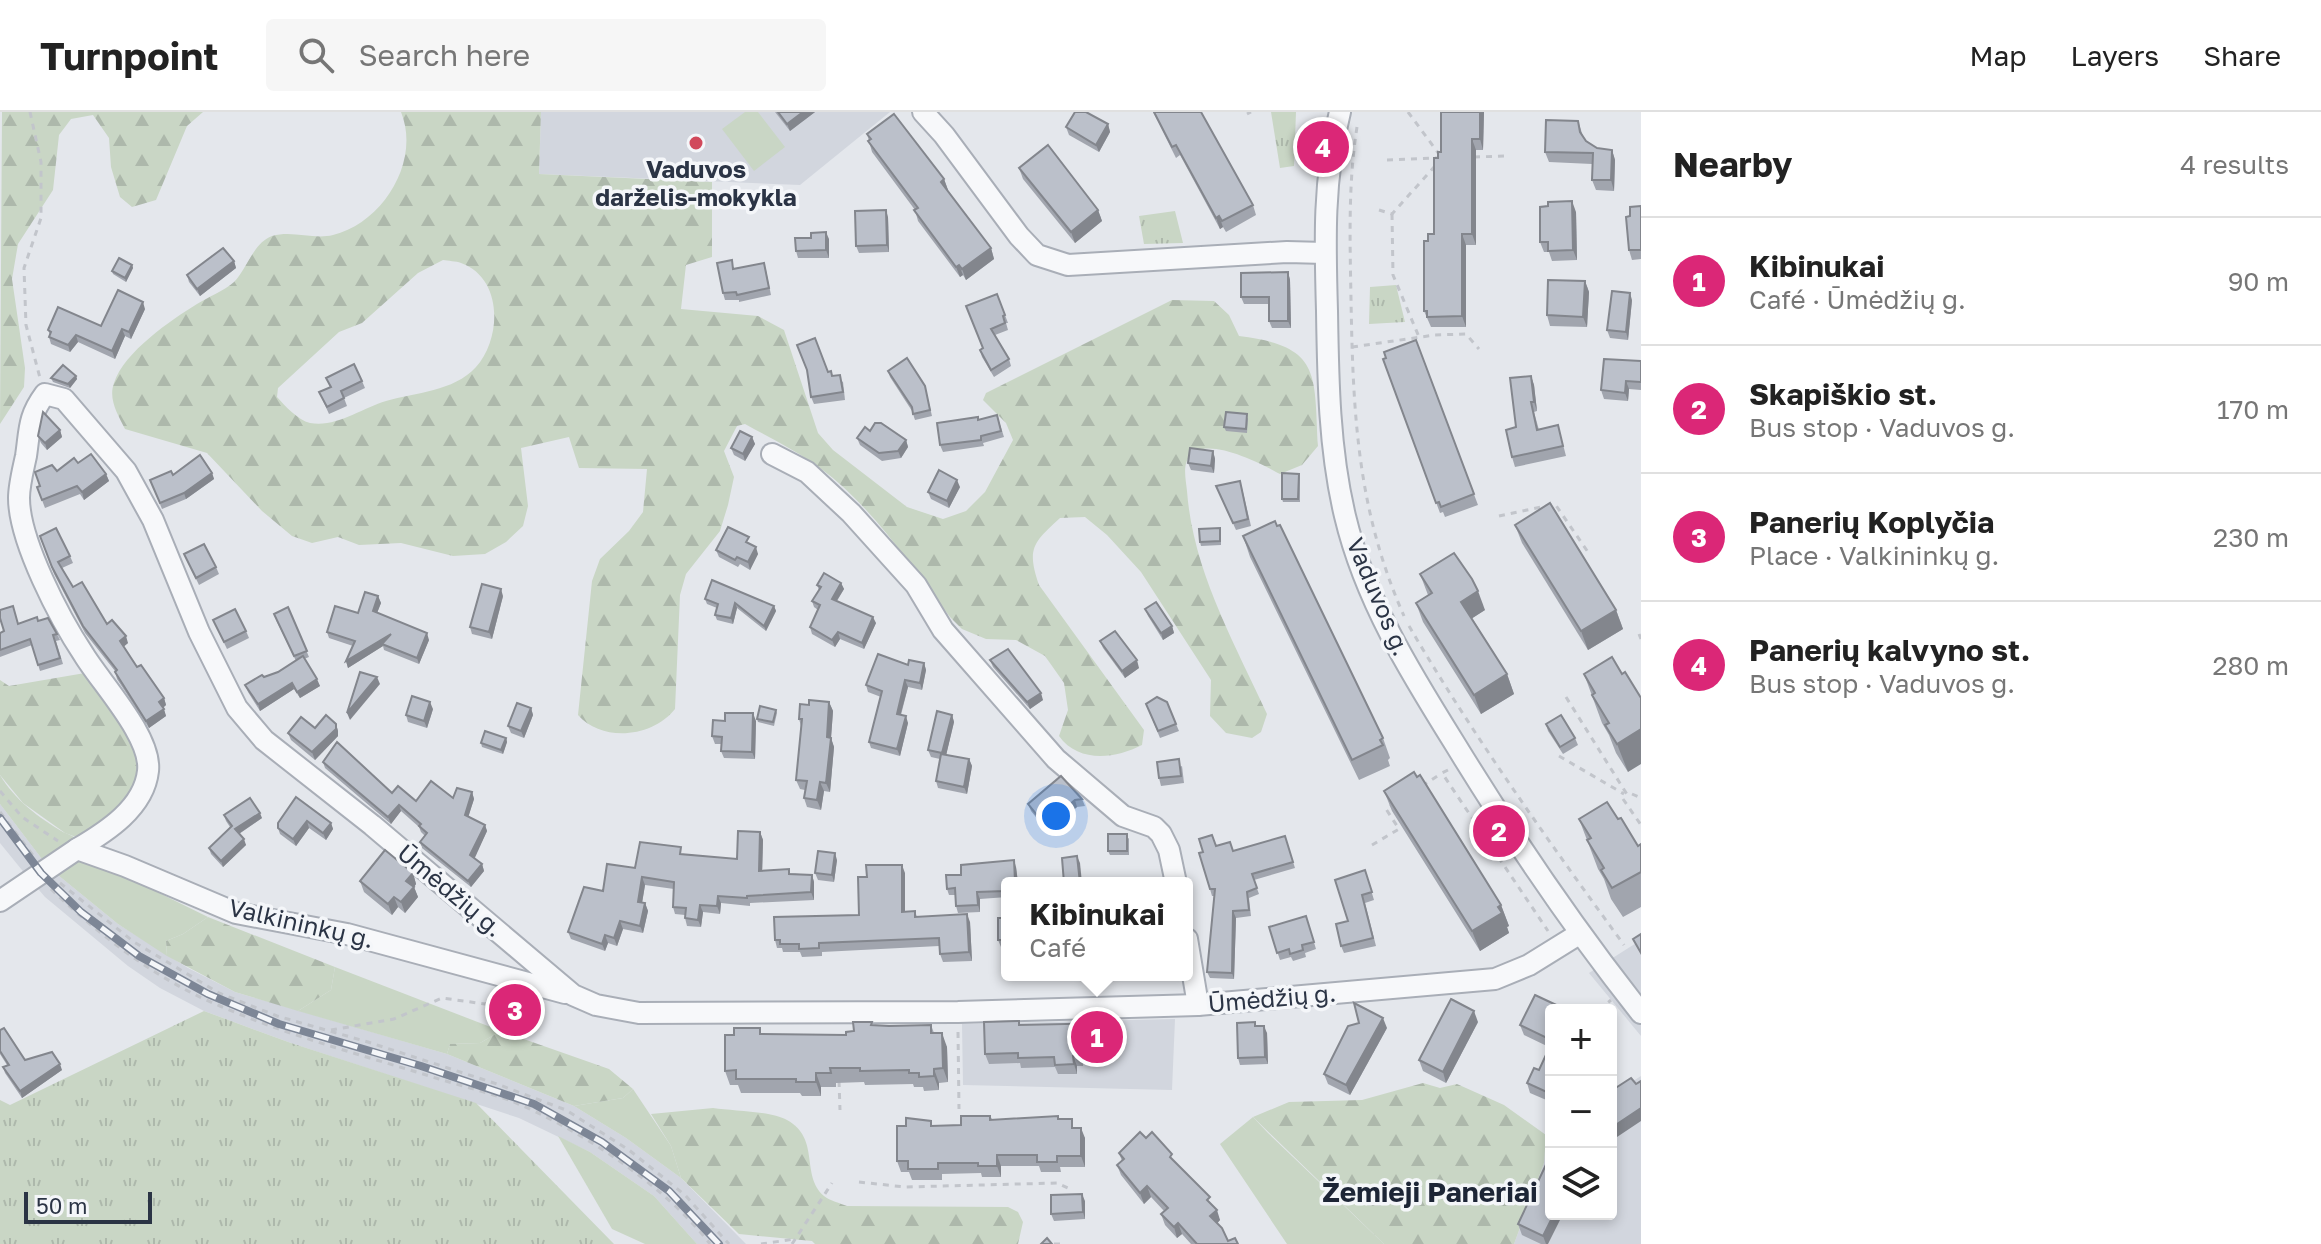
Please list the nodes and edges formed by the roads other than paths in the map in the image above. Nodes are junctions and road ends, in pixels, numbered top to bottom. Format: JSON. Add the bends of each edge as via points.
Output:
{"nodes":[{"id":1,"x":923,"y":112,"type":"edge"},
{"id":2,"x":1350,"y":114,"type":"edge"},
{"id":3,"x":1325,"y":253,"type":"junction"},
{"id":4,"x":772,"y":454,"type":"dead end"},
{"id":5,"x":77,"y":849,"type":"junction"},
{"id":6,"x":1175,"y":877,"type":"edge"},
{"id":7,"x":0,"y":901,"type":"edge"},
{"id":8,"x":1579,"y":934,"type":"junction"},
{"id":9,"x":1193,"y":975,"type":"edge"},
{"id":10,"x":573,"y":995,"type":"junction"},
{"id":11,"x":1198,"y":1005,"type":"junction"},
{"id":12,"x":1641,"y":1013,"type":"edge"}],
"edges":[{"from":1,"to":3,"type":"street","via":[[1037,255],[1068,265]]},
{"from":2,"to":3,"type":"street","name":"Vaduvos g.","via":[[1328,169]]},
{"from":3,"to":8,"type":"street","name":"Vaduvos g.","via":[[1332,440],[1345,517],[1372,598],[1397,651]]},
{"from":4,"to":6,"type":"street","via":[[807,472],[851,513],[916,585],[943,630],[1056,759],[1123,816],[1161,834]]},
{"from":5,"to":7,"type":"street"},
{"from":5,"to":10,"type":"street","name":"Valkininkų g.","via":[[236,913],[347,934]]},
{"from":5,"to":10,"type":"street","name":"Ūmėdžių g.","via":[[115,824],[138,798],[148,770],[144,745],[83,654],[22,527],[19,498],[32,411],[45,394],[64,399],[126,471],[237,708],[264,740]]},
{"from":8,"to":11,"type":"street","name":"Ūmėdžių g.","via":[[1495,979]]},
{"from":8,"to":12,"type":"street","name":"Vaduvos g."},
{"from":9,"to":11,"type":"street"},
{"from":10,"to":11,"type":"street","name":"Ūmėdžių g.","via":[[639,1013]]}]}
